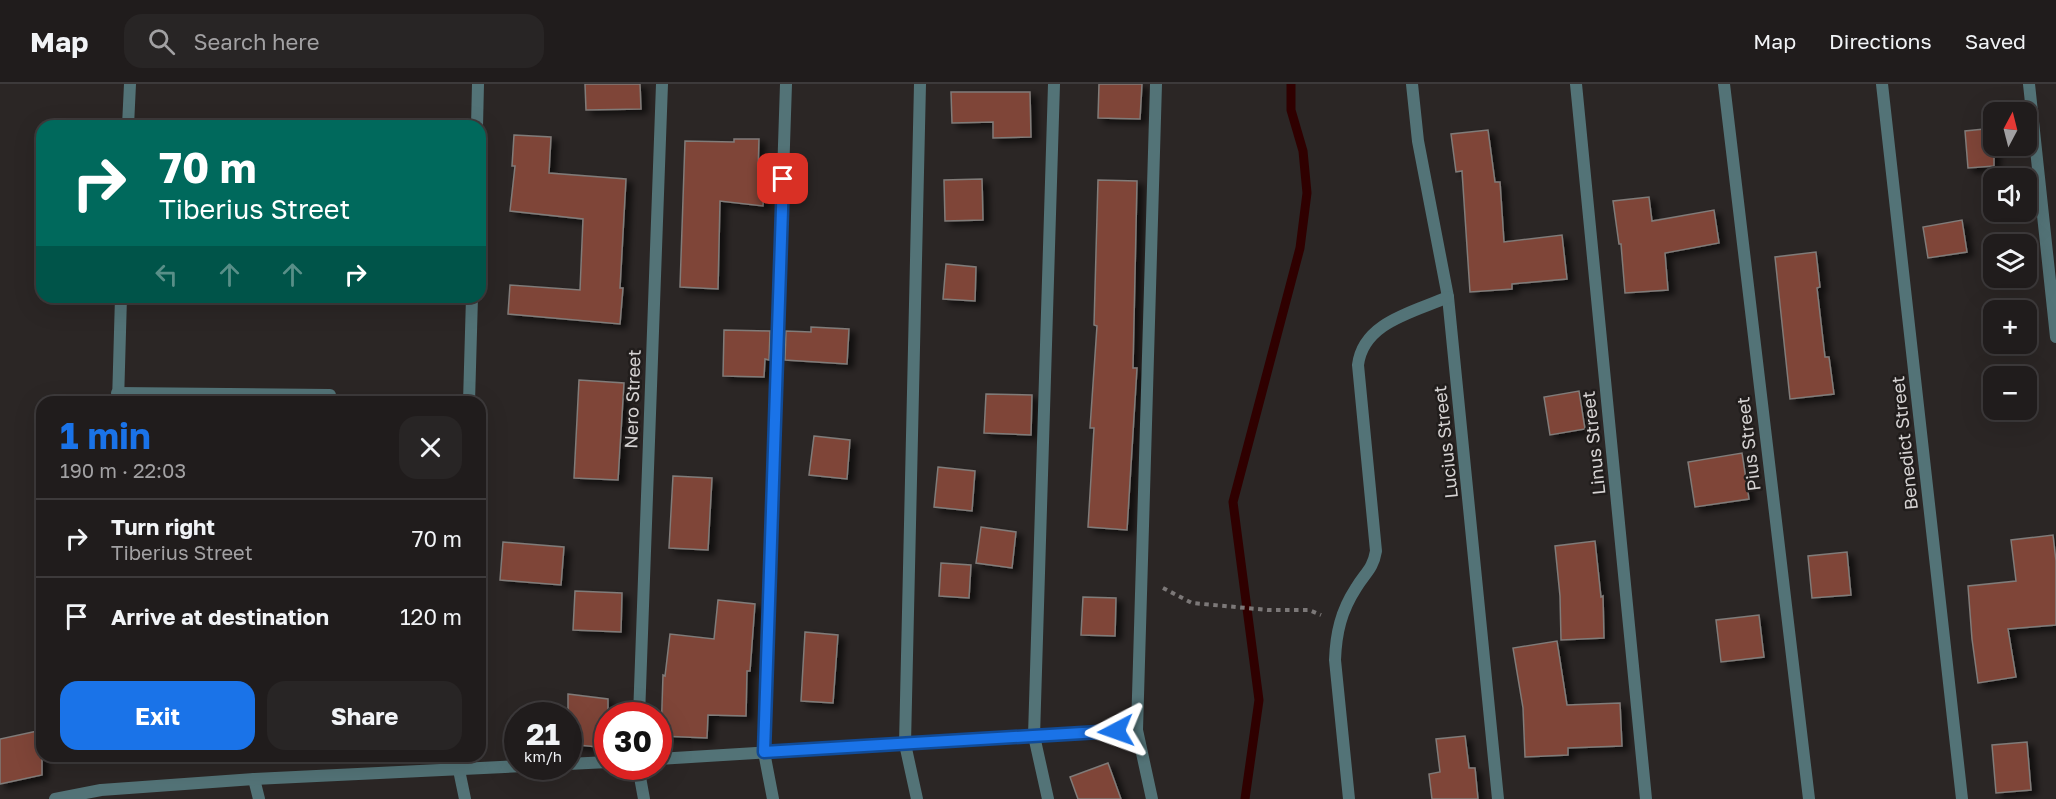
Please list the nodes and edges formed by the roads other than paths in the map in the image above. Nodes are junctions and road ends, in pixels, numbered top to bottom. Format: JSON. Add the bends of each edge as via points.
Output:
{"nodes":[{"id":1,"x":130,"y":84,"type":"edge"},
{"id":2,"x":478,"y":84,"type":"edge"},
{"id":3,"x":662,"y":84,"type":"edge"},
{"id":4,"x":786,"y":84,"type":"edge"},
{"id":5,"x":920,"y":84,"type":"edge"},
{"id":6,"x":1053,"y":84,"type":"edge"},
{"id":7,"x":1156,"y":84,"type":"edge"},
{"id":8,"x":1412,"y":84,"type":"edge"},
{"id":9,"x":1576,"y":84,"type":"edge"},
{"id":10,"x":1724,"y":84,"type":"edge"},
{"id":11,"x":1882,"y":84,"type":"edge"},
{"id":12,"x":2029,"y":84,"type":"edge"},
{"id":13,"x":128,"y":120,"type":"edge"},
{"id":14,"x":477,"y":120,"type":"edge"},
{"id":15,"x":1448,"y":297,"type":"junction"},
{"id":16,"x":121,"y":303,"type":"edge"},
{"id":17,"x":472,"y":303,"type":"edge"},
{"id":18,"x":2056,"y":337,"type":"edge"},
{"id":19,"x":330,"y":395,"type":"dead end"},
{"id":20,"x":117,"y":396,"type":"edge"},
{"id":21,"x":259,"y":396,"type":"edge"},
{"id":22,"x":469,"y":396,"type":"edge"},
{"id":23,"x":640,"y":702,"type":"edge"},
{"id":24,"x":1137,"y":730,"type":"junction"},
{"id":25,"x":1034,"y":736,"type":"junction"},
{"id":26,"x":905,"y":744,"type":"junction"},
{"id":27,"x":764,"y":752,"type":"junction"},
{"id":28,"x":672,"y":758,"type":"edge"},
{"id":29,"x":460,"y":762,"type":"edge"},
{"id":30,"x":504,"y":767,"type":"edge"},
{"id":31,"x":459,"y":770,"type":"junction"},
{"id":32,"x":254,"y":779,"type":"junction"},
{"id":33,"x":641,"y":780,"type":"edge"},
{"id":34,"x":102,"y":794,"type":"edge"},
{"id":35,"x":55,"y":799,"type":"edge"},
{"id":36,"x":258,"y":799,"type":"edge"},
{"id":37,"x":465,"y":799,"type":"edge"},
{"id":38,"x":644,"y":799,"type":"edge"},
{"id":39,"x":773,"y":799,"type":"edge"},
{"id":40,"x":916,"y":799,"type":"edge"},
{"id":41,"x":1048,"y":799,"type":"edge"},
{"id":42,"x":1152,"y":799,"type":"edge"},
{"id":43,"x":1349,"y":799,"type":"edge"},
{"id":44,"x":1498,"y":799,"type":"edge"},
{"id":45,"x":1646,"y":799,"type":"edge"},
{"id":46,"x":1809,"y":799,"type":"edge"},
{"id":47,"x":1962,"y":799,"type":"edge"}],
"edges":[{"from":1,"to":13,"type":"street"},
{"from":2,"to":14,"type":"street"},
{"from":3,"to":23,"type":"street","name":"Nero Street"},
{"from":4,"to":27,"type":"street"},
{"from":5,"to":26,"type":"street"},
{"from":6,"to":25,"type":"street"},
{"from":7,"to":24,"type":"street"},
{"from":8,"to":15,"type":"street","name":"Lucius Street","via":[[1418,141]]},
{"from":9,"to":45,"type":"street","name":"Linus Street"},
{"from":10,"to":46,"type":"street","name":"Pius Street"},
{"from":11,"to":47,"type":"street","name":"Benedict Street"},
{"from":12,"to":18,"type":"street"},
{"from":15,"to":43,"type":"street","via":[[1383,325],[1367,339],[1359,356],[1376,551],[1371,568],[1357,585],[1338,624],[1335,660]]},
{"from":15,"to":44,"type":"street","name":"Lucius Street"},
{"from":16,"to":20,"type":"street"},
{"from":17,"to":22,"type":"street"},
{"from":19,"to":21,"type":"street"},
{"from":24,"to":25,"type":"street"},
{"from":24,"to":42,"type":"street"},
{"from":25,"to":26,"type":"street"},
{"from":25,"to":41,"type":"street"},
{"from":26,"to":27,"type":"street"},
{"from":26,"to":40,"type":"street"},
{"from":27,"to":28,"type":"street"},
{"from":27,"to":39,"type":"street"},
{"from":29,"to":31,"type":"street"},
{"from":30,"to":31,"type":"street"},
{"from":31,"to":32,"type":"street"},
{"from":31,"to":37,"type":"street"},
{"from":32,"to":34,"type":"street"},
{"from":32,"to":36,"type":"street"},
{"from":33,"to":38,"type":"street"},
{"from":34,"to":35,"type":"street"}]}
